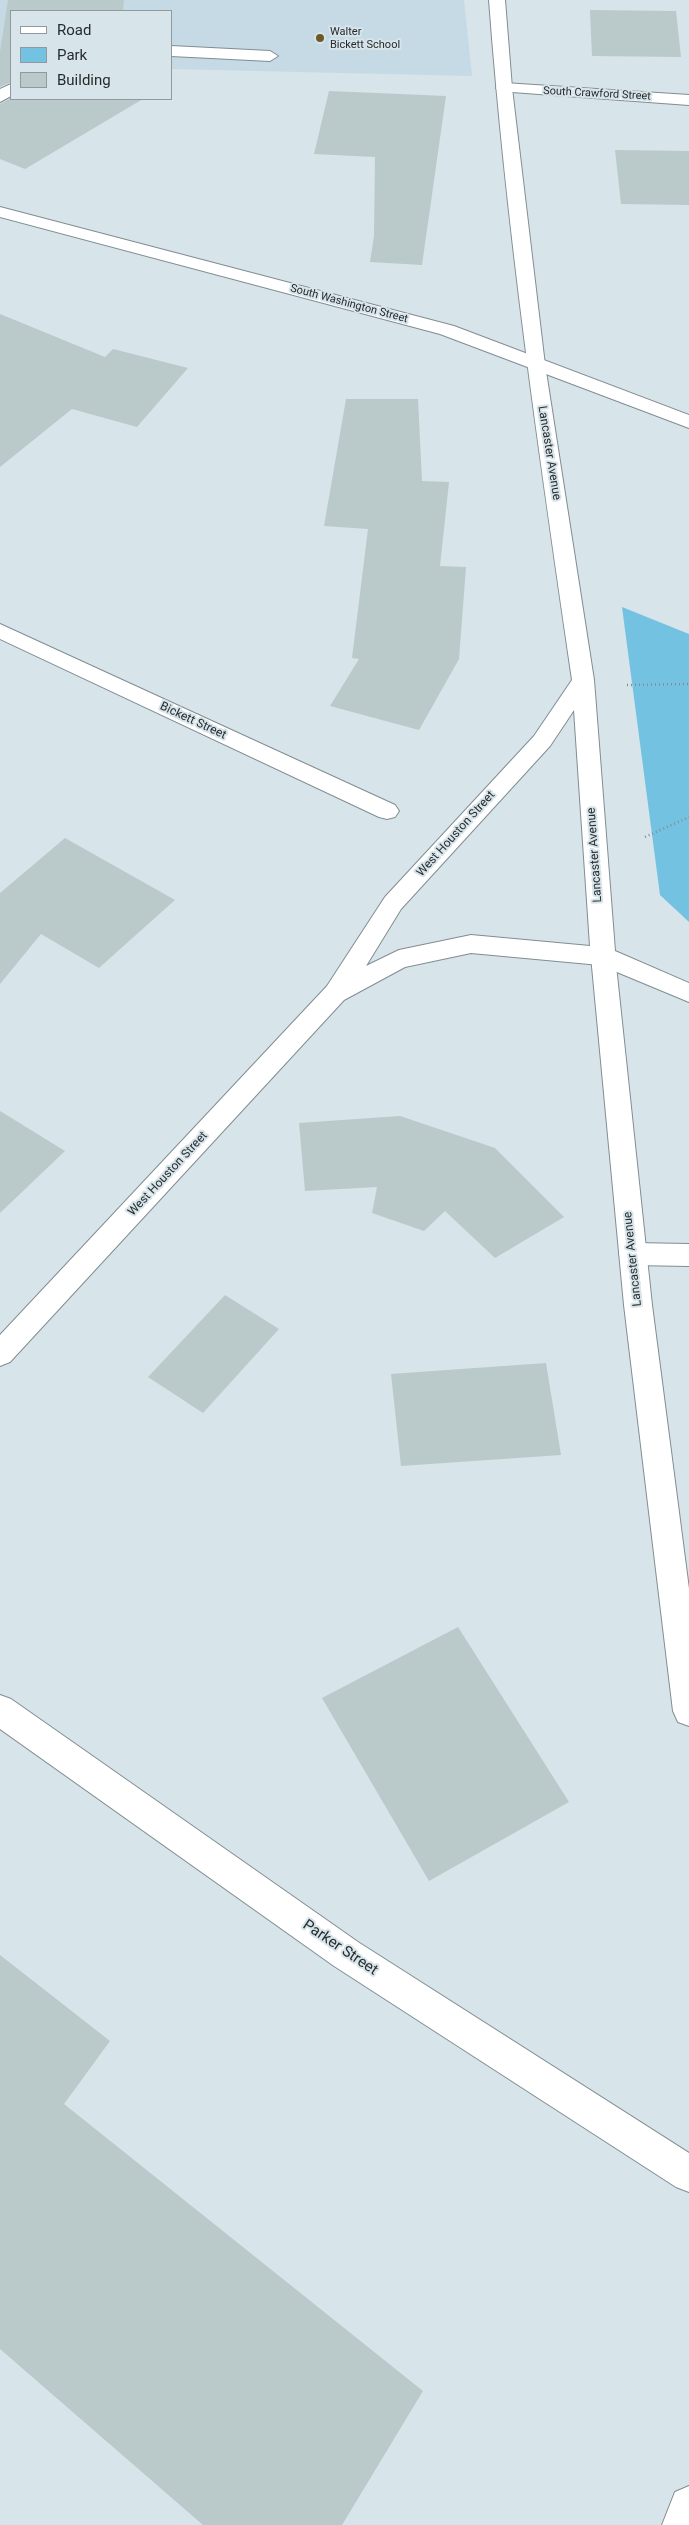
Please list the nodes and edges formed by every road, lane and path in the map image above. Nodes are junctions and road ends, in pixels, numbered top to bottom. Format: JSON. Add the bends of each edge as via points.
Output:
{"nodes":[{"id":1,"x":497,"y":0,"type":"edge"},
{"id":2,"x":172,"y":51,"type":"edge"},
{"id":3,"x":270,"y":56,"type":"dead end"},
{"id":4,"x":504,"y":88,"type":"junction"},
{"id":5,"x":689,"y":100,"type":"edge"},
{"id":6,"x":0,"y":212,"type":"edge"},
{"id":7,"x":536,"y":365,"type":"junction"},
{"id":8,"x":689,"y":422,"type":"edge"},
{"id":9,"x":0,"y":631,"type":"edge"},
{"id":10,"x":583,"y":680,"type":"junction"},
{"id":11,"x":689,"y":684,"type":"edge"},
{"id":12,"x":623,"y":685,"type":"dead end"},
{"id":13,"x":386,"y":811,"type":"dead end"},
{"id":14,"x":689,"y":817,"type":"edge"},
{"id":15,"x":645,"y":837,"type":"dead end"},
{"id":16,"x":603,"y":956,"type":"junction"},
{"id":17,"x":335,"y":993,"type":"junction"},
{"id":18,"x":689,"y":993,"type":"edge"},
{"id":19,"x":633,"y":1254,"type":"junction"},
{"id":20,"x":689,"y":1255,"type":"edge"},
{"id":21,"x":0,"y":1354,"type":"edge"},
{"id":22,"x":687,"y":1670,"type":"edge"},
{"id":23,"x":0,"y":1710,"type":"edge"},
{"id":24,"x":689,"y":1711,"type":"edge"},
{"id":25,"x":689,"y":2174,"type":"edge"},
{"id":26,"x":689,"y":2506,"type":"edge"},
{"id":27,"x":682,"y":2525,"type":"edge"}],
"edges":[{"from":1,"to":4,"type":"street","name":"Lancaster Avenue"},
{"from":2,"to":3,"type":"street"},
{"from":4,"to":5,"type":"street","name":"South Crawford Street"},
{"from":4,"to":7,"type":"street","name":"Lancaster Avenue"},
{"from":6,"to":7,"type":"street","name":"South Washington Street","via":[[447,330]]},
{"from":7,"to":8,"type":"street","name":"South Washington Street"},
{"from":7,"to":10,"type":"street","name":"Lancaster Avenue"},
{"from":9,"to":13,"type":"street","name":"Bickett Street"},
{"from":10,"to":16,"type":"street","name":"Lancaster Avenue"},
{"from":10,"to":17,"type":"street","name":"West Houston Street","via":[[542,741],[393,903]]},
{"from":11,"to":12,"type":"path"},
{"from":14,"to":15,"type":"path"},
{"from":16,"to":17,"type":"street","name":"West Houston Street","via":[[471,944],[399,959]]},
{"from":16,"to":18,"type":"street","name":"West Houston Street"},
{"from":16,"to":19,"type":"street","name":"Lancaster Avenue"},
{"from":17,"to":21,"type":"street","name":"West Houston Street"},
{"from":19,"to":20,"type":"street"},
{"from":19,"to":22,"type":"street","name":"Lancaster Avenue"},
{"from":22,"to":24,"type":"street","name":"Lancaster Avenue"},
{"from":23,"to":25,"type":"street","name":"Parker Street","via":[[346,1954]]},
{"from":26,"to":27,"type":"street"}]}
